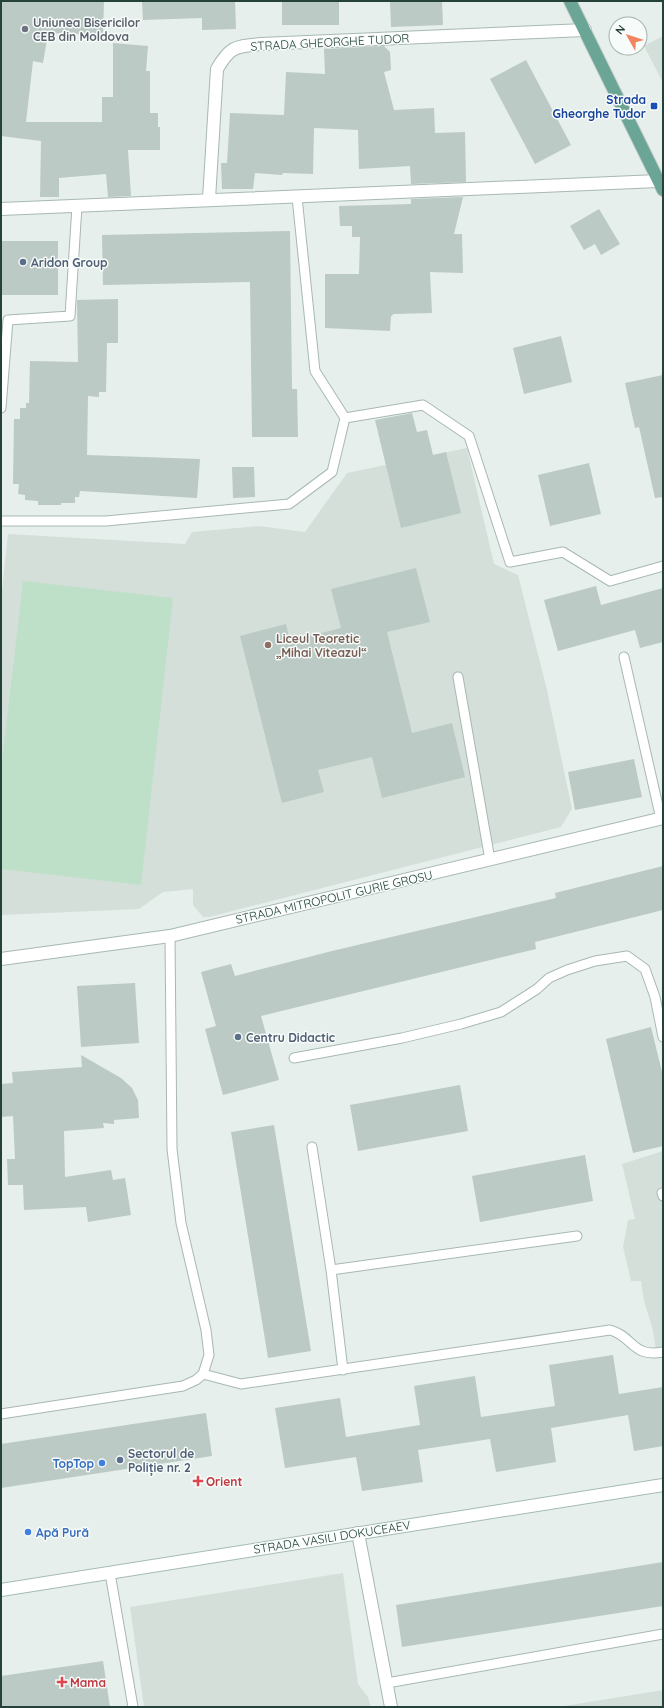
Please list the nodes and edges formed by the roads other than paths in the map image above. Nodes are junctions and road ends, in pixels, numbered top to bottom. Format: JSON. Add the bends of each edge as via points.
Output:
{"nodes":[{"id":1,"x":570,"y":1,"type":"edge"},
{"id":2,"x":585,"y":30,"type":"junction"},
{"id":3,"x":661,"y":186,"type":"edge"},
{"id":4,"x":297,"y":197,"type":"junction"},
{"id":5,"x":209,"y":199,"type":"junction"},
{"id":6,"x":77,"y":206,"type":"junction"},
{"id":7,"x":1,"y":209,"type":"edge"},
{"id":8,"x":1,"y":408,"type":"edge"},
{"id":9,"x":345,"y":418,"type":"junction"},
{"id":10,"x":1,"y":521,"type":"edge"},
{"id":11,"x":663,"y":566,"type":"edge"},
{"id":12,"x":624,"y":657,"type":"dead end"},
{"id":13,"x":458,"y":677,"type":"dead end"},
{"id":14,"x":662,"y":818,"type":"edge"},
{"id":15,"x":490,"y":860,"type":"junction"},
{"id":16,"x":170,"y":936,"type":"junction"},
{"id":17,"x":1,"y":959,"type":"edge"},
{"id":18,"x":663,"y":1037,"type":"edge"},
{"id":19,"x":294,"y":1058,"type":"dead end"},
{"id":20,"x":312,"y":1147,"type":"dead end"},
{"id":21,"x":577,"y":1236,"type":"dead end"},
{"id":22,"x":331,"y":1270,"type":"junction"},
{"id":23,"x":663,"y":1352,"type":"edge"},
{"id":24,"x":343,"y":1370,"type":"junction"},
{"id":25,"x":203,"y":1374,"type":"junction"},
{"id":26,"x":1,"y":1414,"type":"edge"},
{"id":27,"x":663,"y":1485,"type":"edge"},
{"id":28,"x":358,"y":1533,"type":"junction"},
{"id":29,"x":110,"y":1574,"type":"junction"},
{"id":30,"x":1,"y":1590,"type":"edge"},
{"id":31,"x":663,"y":1634,"type":"edge"},
{"id":32,"x":387,"y":1683,"type":"junction"},
{"id":33,"x":133,"y":1707,"type":"edge"},
{"id":34,"x":391,"y":1707,"type":"edge"}],
"edges":[{"from":1,"to":2,"type":"main road"},
{"from":2,"to":3,"type":"main road"},
{"from":2,"to":5,"type":"street","name":"STRADA GHEORGHE TUDOR","via":[[239,47],[226,54],[217,69]]},
{"from":3,"to":4,"type":"street"},
{"from":4,"to":5,"type":"street"},
{"from":4,"to":9,"type":"lane","via":[[315,371]]},
{"from":5,"to":6,"type":"street"},
{"from":6,"to":7,"type":"street"},
{"from":6,"to":8,"type":"lane","via":[[70,316],[8,320]]},
{"from":9,"to":10,"type":"lane","via":[[332,472],[289,504],[106,521]]},
{"from":9,"to":11,"type":"lane","via":[[423,405],[469,436],[510,562],[563,552],[610,581]]},
{"from":12,"to":14,"type":"lane"},
{"from":13,"to":15,"type":"lane"},
{"from":14,"to":15,"type":"street","name":"STRADA MITROPOLIT GURIE GROSU"},
{"from":15,"to":16,"type":"street","name":"STRADA MITROPOLIT GURIE GROSU"},
{"from":16,"to":17,"type":"street","name":"STRADA MITROPOLIT GURIE GROSU"},
{"from":16,"to":25,"type":"lane","via":[[172,1149],[181,1223],[206,1330],[209,1355]]},
{"from":18,"to":19,"type":"lane","via":[[653,990],[645,969],[626,956],[595,961],[549,978],[537,989],[501,1012],[402,1038]]},
{"from":20,"to":22,"type":"lane"},
{"from":21,"to":22,"type":"lane"},
{"from":22,"to":24,"type":"lane"},
{"from":23,"to":24,"type":"lane","via":[[642,1351],[628,1342],[624,1336],[610,1330]]},
{"from":24,"to":25,"type":"lane","via":[[241,1384]]},
{"from":25,"to":26,"type":"lane","via":[[183,1386]]},
{"from":27,"to":28,"type":"street","name":"STRADA VASILI DOKUCEAEV"},
{"from":28,"to":29,"type":"street","name":"STRADA VASILI DOKUCEAEV"},
{"from":28,"to":32,"type":"street"},
{"from":29,"to":30,"type":"street","name":"STRADA VASILI DOKUCEAEV"},
{"from":29,"to":33,"type":"lane"},
{"from":31,"to":32,"type":"lane"},
{"from":32,"to":34,"type":"street"}]}
